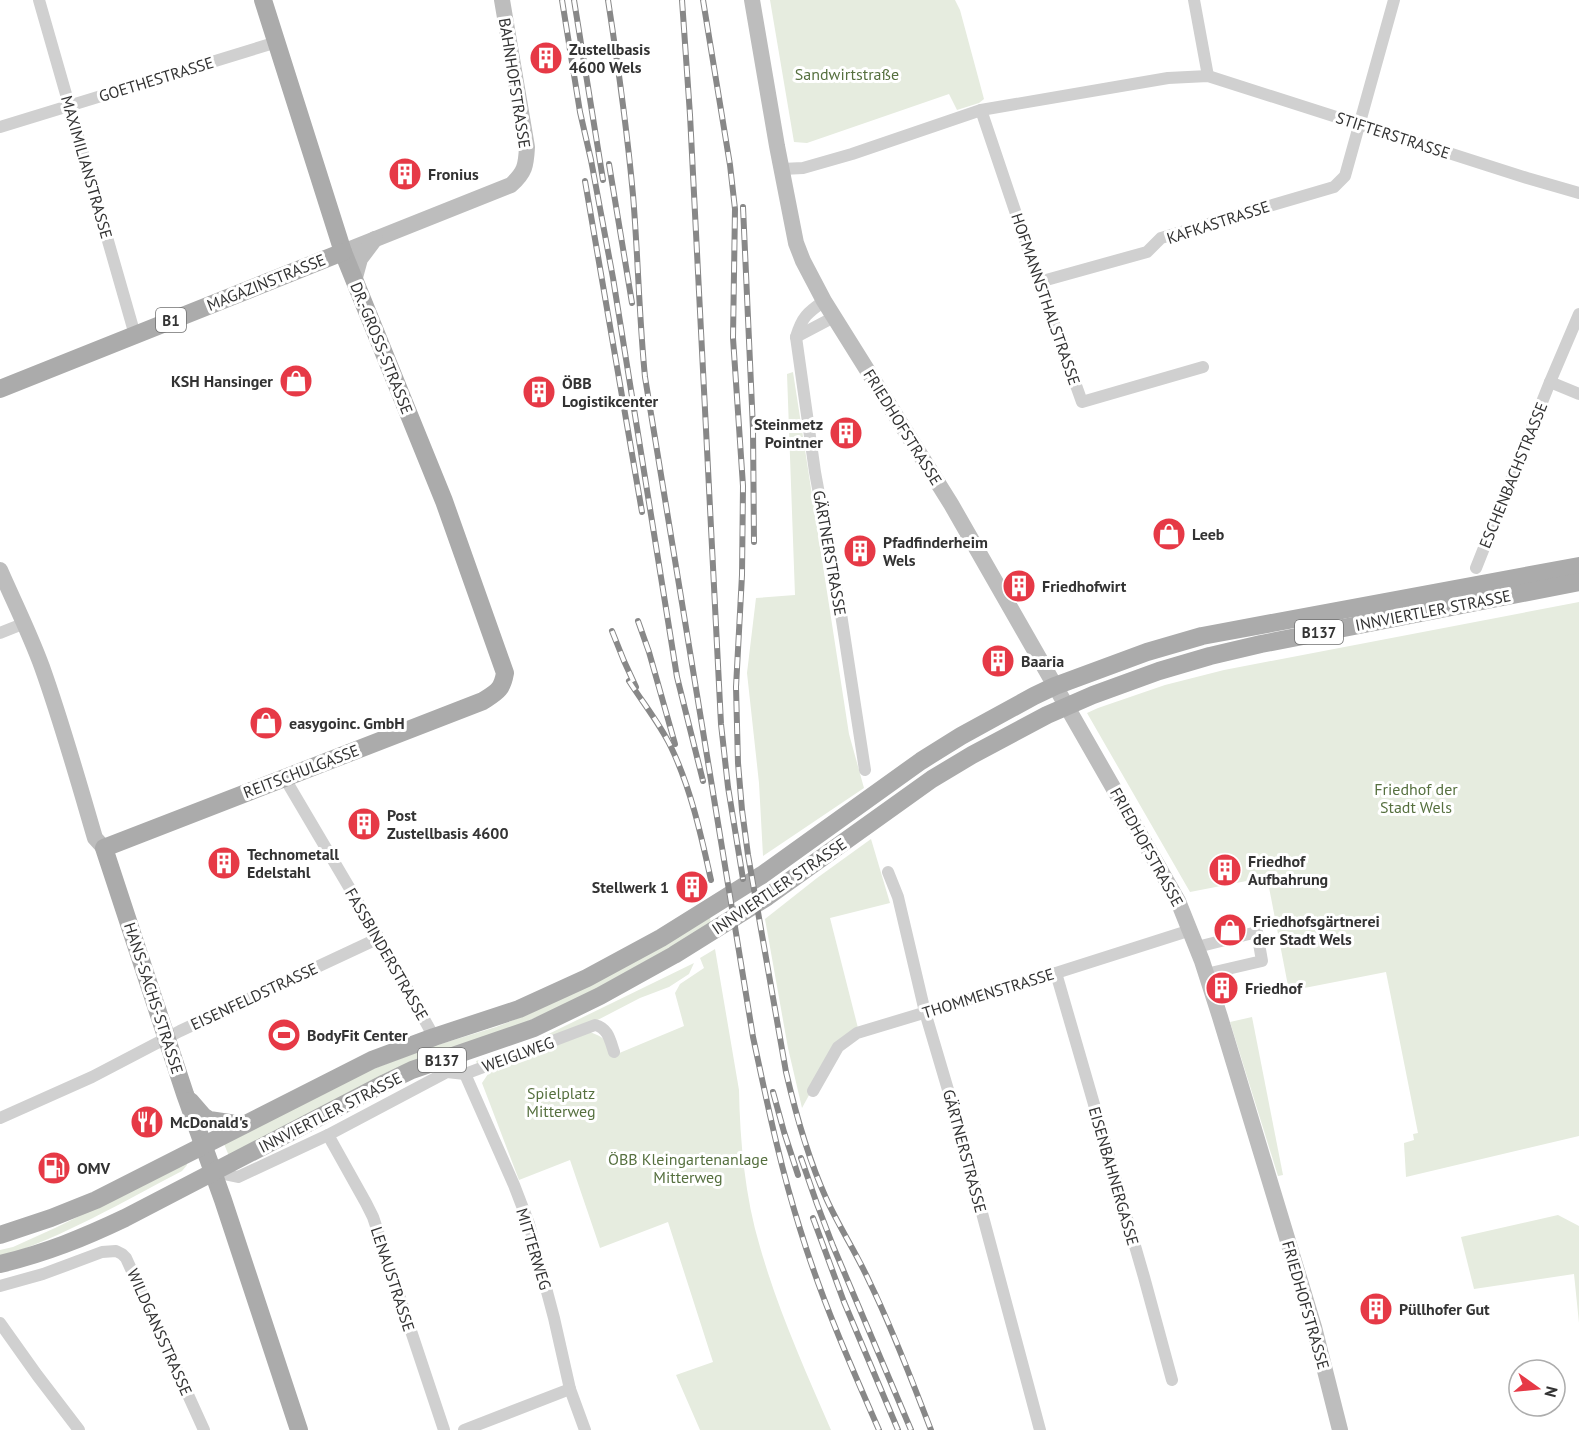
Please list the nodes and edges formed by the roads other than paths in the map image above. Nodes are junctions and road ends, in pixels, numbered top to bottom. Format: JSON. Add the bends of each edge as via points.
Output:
{"nodes":[{"id":1,"x":39,"y":0,"type":"edge"},
{"id":2,"x":263,"y":0,"type":"edge"},
{"id":3,"x":502,"y":0,"type":"edge"},
{"id":4,"x":752,"y":0,"type":"edge"},
{"id":5,"x":1194,"y":0,"type":"edge"},
{"id":6,"x":1394,"y":0,"type":"edge"},
{"id":7,"x":277,"y":42,"type":"junction"},
{"id":8,"x":1208,"y":76,"type":"junction"},
{"id":9,"x":69,"y":106,"type":"junction"},
{"id":10,"x":981,"y":110,"type":"junction"},
{"id":11,"x":1359,"y":124,"type":"junction"},
{"id":12,"x":0,"y":127,"type":"edge"},
{"id":13,"x":526,"y":167,"type":"joint"},
{"id":14,"x":782,"y":169,"type":"junction"},
{"id":15,"x":1579,"y":193,"type":"edge"},
{"id":16,"x":375,"y":239,"type":"junction"},
{"id":17,"x":343,"y":252,"type":"junction"},
{"id":18,"x":354,"y":281,"type":"junction"},
{"id":19,"x":1039,"y":282,"type":"junction"},
{"id":20,"x":824,"y":301,"type":"junction"},
{"id":21,"x":1579,"y":314,"type":"edge"},
{"id":22,"x":834,"y":317,"type":"junction"},
{"id":23,"x":135,"y":335,"type":"junction"},
{"id":24,"x":796,"y":337,"type":"junction"},
{"id":25,"x":1203,"y":367,"type":"dead end"},
{"id":26,"x":1550,"y":382,"type":"junction"},
{"id":27,"x":0,"y":389,"type":"edge"},
{"id":28,"x":1579,"y":394,"type":"edge"},
{"id":29,"x":1579,"y":566,"type":"edge"},
{"id":30,"x":1476,"y":568,"type":"dead end"},
{"id":31,"x":0,"y":570,"type":"edge"},
{"id":32,"x":1579,"y":582,"type":"edge"},
{"id":33,"x":24,"y":623,"type":"junction"},
{"id":34,"x":0,"y":633,"type":"edge"},
{"id":35,"x":1055,"y":686,"type":"junction"},
{"id":36,"x":497,"y":692,"type":"joint"},
{"id":37,"x":1066,"y":707,"type":"junction"},
{"id":38,"x":865,"y":770,"type":"dead end"},
{"id":39,"x":284,"y":777,"type":"junction"},
{"id":40,"x":104,"y":848,"type":"junction"},
{"id":41,"x":888,"y":872,"type":"dead end"},
{"id":42,"x":1191,"y":930,"type":"junction"},
{"id":43,"x":379,"y":938,"type":"junction"},
{"id":44,"x":1197,"y":947,"type":"junction"},
{"id":45,"x":1056,"y":973,"type":"junction"},
{"id":46,"x":1206,"y":974,"type":"junction"},
{"id":47,"x":925,"y":1012,"type":"junction"},
{"id":48,"x":434,"y":1037,"type":"junction"},
{"id":49,"x":167,"y":1038,"type":"junction"},
{"id":50,"x":614,"y":1052,"type":"dead end"},
{"id":51,"x":465,"y":1074,"type":"junction"},
{"id":52,"x":813,"y":1091,"type":"dead end"},
{"id":53,"x":185,"y":1094,"type":"junction"},
{"id":54,"x":0,"y":1118,"type":"edge"},
{"id":55,"x":243,"y":1125,"type":"junction"},
{"id":56,"x":328,"y":1135,"type":"junction"},
{"id":57,"x":202,"y":1145,"type":"junction"},
{"id":58,"x":213,"y":1172,"type":"junction"},
{"id":59,"x":0,"y":1235,"type":"edge"},
{"id":60,"x":0,"y":1264,"type":"edge"},
{"id":61,"x":0,"y":1286,"type":"edge"},
{"id":62,"x":0,"y":1323,"type":"edge"},
{"id":63,"x":1172,"y":1380,"type":"dead end"},
{"id":64,"x":570,"y":1389,"type":"junction"},
{"id":65,"x":79,"y":1430,"type":"edge"},
{"id":66,"x":204,"y":1430,"type":"edge"},
{"id":67,"x":299,"y":1430,"type":"edge"},
{"id":68,"x":444,"y":1430,"type":"edge"},
{"id":69,"x":464,"y":1430,"type":"edge"},
{"id":70,"x":585,"y":1430,"type":"edge"},
{"id":71,"x":1040,"y":1430,"type":"edge"},
{"id":72,"x":1340,"y":1430,"type":"edge"}],
"edges":[{"from":1,"to":9,"type":"street","name":"MAXIMILIANSTRASSE"},
{"from":2,"to":7,"type":"main road","name":"DR.-GROSS-STRASSE"},
{"from":3,"to":13,"type":"street","name":"BAHNHOFSTRASSE","via":[[527,147]]},
{"from":4,"to":14,"type":"street"},
{"from":5,"to":8,"type":"street"},
{"from":6,"to":11,"type":"street","name":"KAFKASTRASSE"},
{"from":7,"to":9,"type":"street","name":"GOETHESTRASSE"},
{"from":7,"to":17,"type":"main road","name":"DR.-GROSS-STRASSE"},
{"from":8,"to":10,"type":"street","via":[[1168,78]]},
{"from":8,"to":11,"type":"street","name":"STIFTERSTRASSE"},
{"from":9,"to":12,"type":"street","name":"GOETHESTRASSE"},
{"from":9,"to":23,"type":"street","name":"MAXIMILIANSTRASSE"},
{"from":10,"to":14,"type":"street","via":[[852,154],[803,168]]},
{"from":10,"to":19,"type":"street","name":"HOFMANNSTHALSTRASSE"},
{"from":11,"to":15,"type":"street","name":"STIFTERSTRASSE"},
{"from":11,"to":19,"type":"street","name":"KAFKASTRASSE","via":[[1345,176],[1334,187],[1161,238],[1141,254]]},
{"from":13,"to":16,"type":"street","name":"MAGAZINSTRASSE","via":[[511,185]]},
{"from":14,"to":20,"type":"street","via":[[796,243]]},
{"from":16,"to":17,"type":"street","name":"MAGAZINSTRASSE"},
{"from":16,"to":18,"type":"street","via":[[360,259]]},
{"from":17,"to":18,"type":"main road","name":"DR.-GROSS-STRASSE"},
{"from":17,"to":23,"type":"main road","name":"MAGAZINSTRASSE","number":"B1"},
{"from":18,"to":36,"type":"main road","name":"DR.-GROSS-STRASSE","via":[[444,501],[499,654],[505,673]]},
{"from":19,"to":25,"type":"street","name":"HOFMANNSTHALSTRASSE","via":[[1082,402]]},
{"from":20,"to":22,"type":"street"},
{"from":20,"to":24,"type":"street","via":[[801,322]]},
{"from":21,"to":26,"type":"street","name":"ESCHENBACHSTRASSE"},
{"from":22,"to":24,"type":"street"},
{"from":22,"to":35,"type":"street","name":"FRIEDHOFSTRASSE","via":[[951,504]]},
{"from":23,"to":27,"type":"main road","name":"MAGAZINSTRASSE","number":"B1"},
{"from":24,"to":38,"type":"street","name":"GÄRTNERSTRASSE"},
{"from":26,"to":28,"type":"street","name":"ESCHENBACHSTRASSE"},
{"from":26,"to":30,"type":"street","name":"ESCHENBACHSTRASSE"},
{"from":29,"to":35,"type":"main road","name":"INNVIERTLER STRASSE","number":"B137","via":[[1202,636]]},
{"from":31,"to":33,"type":"street","name":"HANS-SACHS-STRASSE"},
{"from":32,"to":37,"type":"main road","name":"INNVIERTLER STRASSE","number":"B137","via":[[1210,656]]},
{"from":33,"to":34,"type":"street"},
{"from":33,"to":40,"type":"street","name":"HANS-SACHS-STRASSE","via":[[42,666],[96,838]]},
{"from":35,"to":37,"type":"street","name":"FRIEDHOFSTRASSE"},
{"from":35,"to":48,"type":"main road","name":"INNVIERTLER STRASSE","number":"B137","via":[[961,736],[762,875],[661,938],[519,1009]]},
{"from":36,"to":39,"type":"main road","name":"REITSCHULGASSE","via":[[483,701]]},
{"from":37,"to":42,"type":"street","name":"FRIEDHOFSTRASSE"},
{"from":37,"to":58,"type":"main road","name":"INNVIERTLER STRASSE","number":"B137","via":[[932,779],[767,897],[600,996],[534,1028],[412,1070]]},
{"from":39,"to":40,"type":"main road","name":"REITSCHULGASSE"},
{"from":39,"to":43,"type":"street","name":"FASSBINDERSTRASSE"},
{"from":40,"to":49,"type":"main road","name":"HANS-SACHS-STRASSE"},
{"from":41,"to":47,"type":"street","name":"GÄRTNERSTRASSE","via":[[898,897]]},
{"from":42,"to":44,"type":"street","name":"FRIEDHOFSTRASSE"},
{"from":42,"to":45,"type":"street","name":"THOMMENSTRASSE"},
{"from":43,"to":48,"type":"street","name":"FASSBINDERSTRASSE"},
{"from":43,"to":49,"type":"street","name":"EISENFELDSTRASSE"},
{"from":44,"to":46,"type":"street","name":"FRIEDHOFSTRASSE"},
{"from":44,"to":46,"type":"street","via":[[1257,932],[1262,960]]},
{"from":45,"to":47,"type":"street","name":"THOMMENSTRASSE"},
{"from":45,"to":63,"type":"street","name":"EISENBAHNERGASSE"},
{"from":46,"to":72,"type":"street","name":"FRIEDHOFSTRASSE","via":[[1314,1327]]},
{"from":47,"to":52,"type":"street","name":"THOMMENSTRASSE","via":[[856,1033],[838,1047]]},
{"from":47,"to":71,"type":"street","name":"GÄRTNERSTRASSE"},
{"from":48,"to":55,"type":"main road","name":"INNVIERTLER STRASSE","number":"B137","via":[[372,1060]]},
{"from":49,"to":53,"type":"main road","name":"HANS-SACHS-STRASSE"},
{"from":49,"to":54,"type":"street","name":"EISENFELDSTRASSE"},
{"from":50,"to":51,"type":"street","name":"WEIGLWEG","via":[[606,1031],[595,1025]]},
{"from":51,"to":56,"type":"street","name":"WEIGLWEG","via":[[447,1072]]},
{"from":51,"to":64,"type":"street","name":"MITTERWEG","via":[[529,1224]]},
{"from":53,"to":55,"type":"main road","via":[[209,1120]]},
{"from":53,"to":57,"type":"main road","name":"HANS-SACHS-STRASSE"},
{"from":55,"to":57,"type":"main road","name":"INNVIERTLER STRASSE","number":"B137"},
{"from":56,"to":58,"type":"street","name":"WEIGLWEG","via":[[238,1177]]},
{"from":56,"to":68,"type":"street","name":"LENAUSTRASSE","via":[[373,1217]]},
{"from":57,"to":58,"type":"main road","name":"HANS-SACHS-STRASSE"},
{"from":57,"to":59,"type":"main road","name":"INNVIERTLER STRASSE","number":"B137","via":[[96,1200]]},
{"from":58,"to":60,"type":"main road","name":"INNVIERTLER STRASSE","number":"B137","via":[[82,1239]]},
{"from":58,"to":67,"type":"main road","name":"HANS-SACHS-STRASSE"},
{"from":61,"to":66,"type":"street","name":"WILDGANSSTRASSE","via":[[102,1252],[122,1254]]},
{"from":62,"to":65,"type":"street"},
{"from":64,"to":69,"type":"street"},
{"from":64,"to":70,"type":"street","name":"MITTERWEG"}]}
